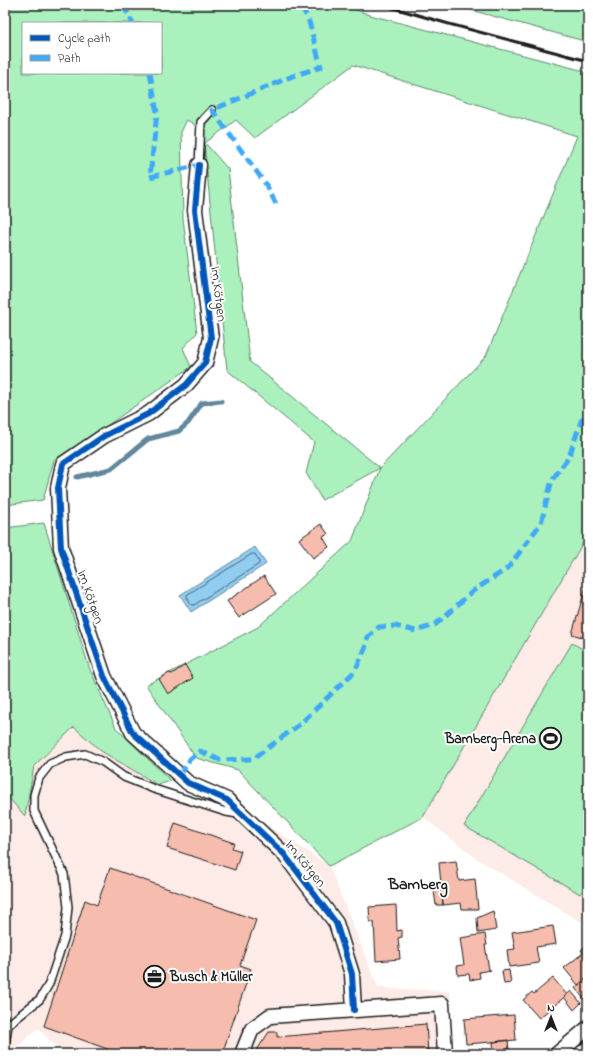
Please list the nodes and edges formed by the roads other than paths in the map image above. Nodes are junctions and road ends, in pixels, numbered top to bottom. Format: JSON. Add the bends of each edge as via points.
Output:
{"nodes":[{"id":1,"x":212,"y":110,"type":"dead end"},
{"id":2,"x":199,"y":166,"type":"joint"},
{"id":3,"x":242,"y":814,"type":"junction"},
{"id":4,"x":354,"y":1010,"type":"junction"},
{"id":5,"x":5,"y":1018,"type":"edge"},
{"id":6,"x":8,"y":1025,"type":"junction"},
{"id":7,"x":588,"y":1028,"type":"edge"},
{"id":8,"x":5,"y":1045,"type":"edge"},
{"id":9,"x":242,"y":1054,"type":"edge"},
{"id":10,"x":445,"y":1054,"type":"edge"},
{"id":11,"x":557,"y":1054,"type":"edge"}],
"edges":[{"from":1,"to":2,"type":"lane","via":[[201,122]]},
{"from":2,"to":3,"type":"street","name":"Im Kötgen","via":[[195,210],[211,338],[205,362],[186,385],[148,414],[104,436],[63,464],[58,488],[61,548],[104,676],[133,733],[188,783],[228,800]]},
{"from":3,"to":4,"type":"street","name":"Im Kötgen","via":[[284,854],[336,923],[352,974]]},
{"from":3,"to":6,"type":"lane","via":[[226,812],[154,789],[124,777],[103,762],[85,754],[66,757],[50,764],[39,778],[34,795],[34,811],[64,874],[68,907],[65,936],[49,984],[40,998]]},
{"from":4,"to":9,"type":"street","via":[[270,1016],[252,1029]]},
{"from":4,"to":10,"type":"street","via":[[442,1004]]},
{"from":5,"to":6,"type":"lane"},
{"from":6,"to":8,"type":"lane"},
{"from":7,"to":11,"type":"street"}]}
